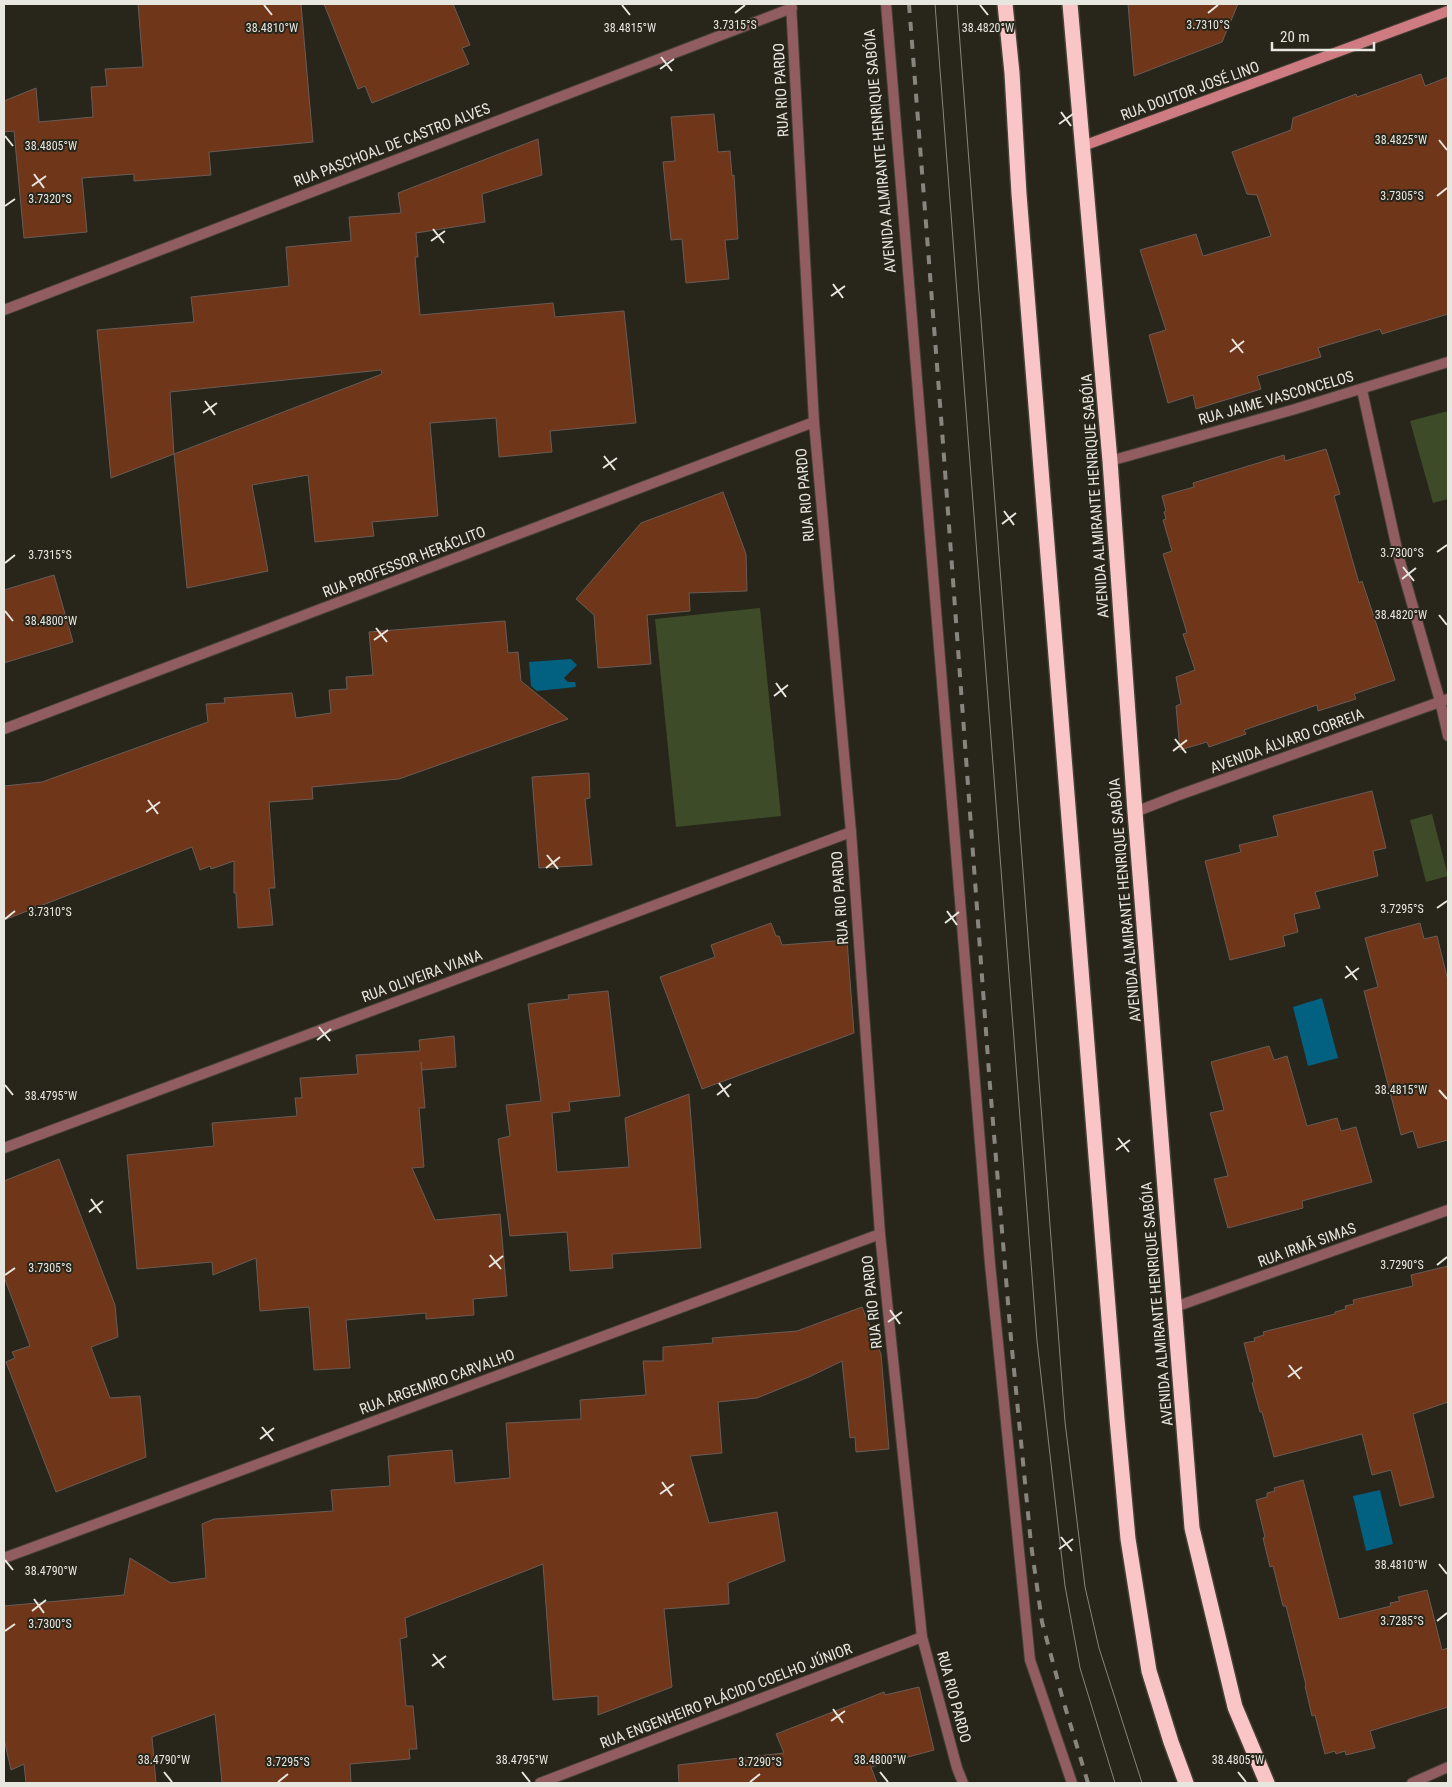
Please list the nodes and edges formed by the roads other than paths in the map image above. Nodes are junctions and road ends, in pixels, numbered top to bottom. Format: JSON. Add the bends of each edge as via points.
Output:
{"nodes":[{"id":1,"x":886,"y":4,"type":"edge"},
{"id":2,"x":1005,"y":4,"type":"edge"},
{"id":3,"x":1070,"y":4,"type":"edge"},
{"id":4,"x":792,"y":6,"type":"edge"},
{"id":5,"x":1448,"y":11,"type":"edge"},
{"id":6,"x":1083,"y":146,"type":"junction"},
{"id":7,"x":4,"y":310,"type":"edge"},
{"id":8,"x":1448,"y":362,"type":"edge"},
{"id":9,"x":1362,"y":390,"type":"junction"},
{"id":10,"x":814,"y":422,"type":"junction"},
{"id":11,"x":1110,"y":461,"type":"junction"},
{"id":12,"x":1444,"y":700,"type":"edge"},
{"id":13,"x":4,"y":729,"type":"edge"},
{"id":14,"x":1448,"y":736,"type":"edge"},
{"id":15,"x":1135,"y":812,"type":"junction"},
{"id":16,"x":851,"y":832,"type":"junction"},
{"id":17,"x":4,"y":1148,"type":"edge"},
{"id":18,"x":1448,"y":1210,"type":"edge"},
{"id":19,"x":880,"y":1234,"type":"junction"},
{"id":20,"x":1175,"y":1308,"type":"junction"},
{"id":21,"x":4,"y":1558,"type":"edge"},
{"id":22,"x":922,"y":1637,"type":"junction"},
{"id":23,"x":1448,"y":1767,"type":"edge"},
{"id":24,"x":540,"y":1783,"type":"edge"},
{"id":25,"x":963,"y":1783,"type":"edge"},
{"id":26,"x":1072,"y":1783,"type":"edge"},
{"id":27,"x":1186,"y":1783,"type":"edge"},
{"id":28,"x":1266,"y":1783,"type":"edge"},
{"id":29,"x":1412,"y":1783,"type":"edge"}],
"edges":[{"from":1,"to":26,"type":"street","name":"AVENIDA ALMIRANTE HENRIQUE SABÓIA","via":[[989,1254],[1030,1660]]},
{"from":2,"to":27,"type":"highway","via":[[1128,1539],[1149,1671]]},
{"from":3,"to":6,"type":"highway","name":"AVENIDA ALMIRANTE HENRIQUE SABÓIA"},
{"from":4,"to":7,"type":"street","name":"RUA PASCHOAL DE CASTRO ALVES"},
{"from":4,"to":10,"type":"street","name":"RUA RIO PARDO"},
{"from":5,"to":6,"type":"street","name":"RUA DOUTOR JOSÉ LINO"},
{"from":6,"to":11,"type":"highway","name":"AVENIDA ALMIRANTE HENRIQUE SABÓIA"},
{"from":8,"to":9,"type":"street","name":"RUA JAIME VASCONCELOS"},
{"from":9,"to":11,"type":"street","name":"RUA JAIME VASCONCELOS"},
{"from":9,"to":12,"type":"street","via":[[1399,558]]},
{"from":10,"to":13,"type":"street","name":"RUA PROFESSOR HERÁCLITO"},
{"from":10,"to":16,"type":"street","name":"RUA RIO PARDO"},
{"from":11,"to":15,"type":"highway","name":"AVENIDA ALMIRANTE HENRIQUE SABÓIA"},
{"from":12,"to":14,"type":"street"},
{"from":12,"to":15,"type":"street","name":"AVENIDA ÁLVARO CORREIA"},
{"from":15,"to":20,"type":"highway","name":"AVENIDA ALMIRANTE HENRIQUE SABÓIA"},
{"from":16,"to":17,"type":"street","name":"RUA OLIVEIRA VIANA"},
{"from":16,"to":19,"type":"street","name":"RUA RIO PARDO"},
{"from":18,"to":20,"type":"street","name":"RUA IRMÃ SIMAS"},
{"from":19,"to":21,"type":"street","name":"RUA ARGEMIRO CARVALHO"},
{"from":19,"to":22,"type":"street","name":"RUA RIO PARDO"},
{"from":20,"to":28,"type":"highway","name":"AVENIDA ALMIRANTE HENRIQUE SABÓIA","via":[[1192,1528],[1235,1707]]},
{"from":22,"to":24,"type":"street","name":"RUA ENGENHEIRO PLÁCIDO COELHO JÚNIOR"},
{"from":22,"to":25,"type":"street","name":"RUA RIO PARDO"},
{"from":23,"to":29,"type":"street"}]}
